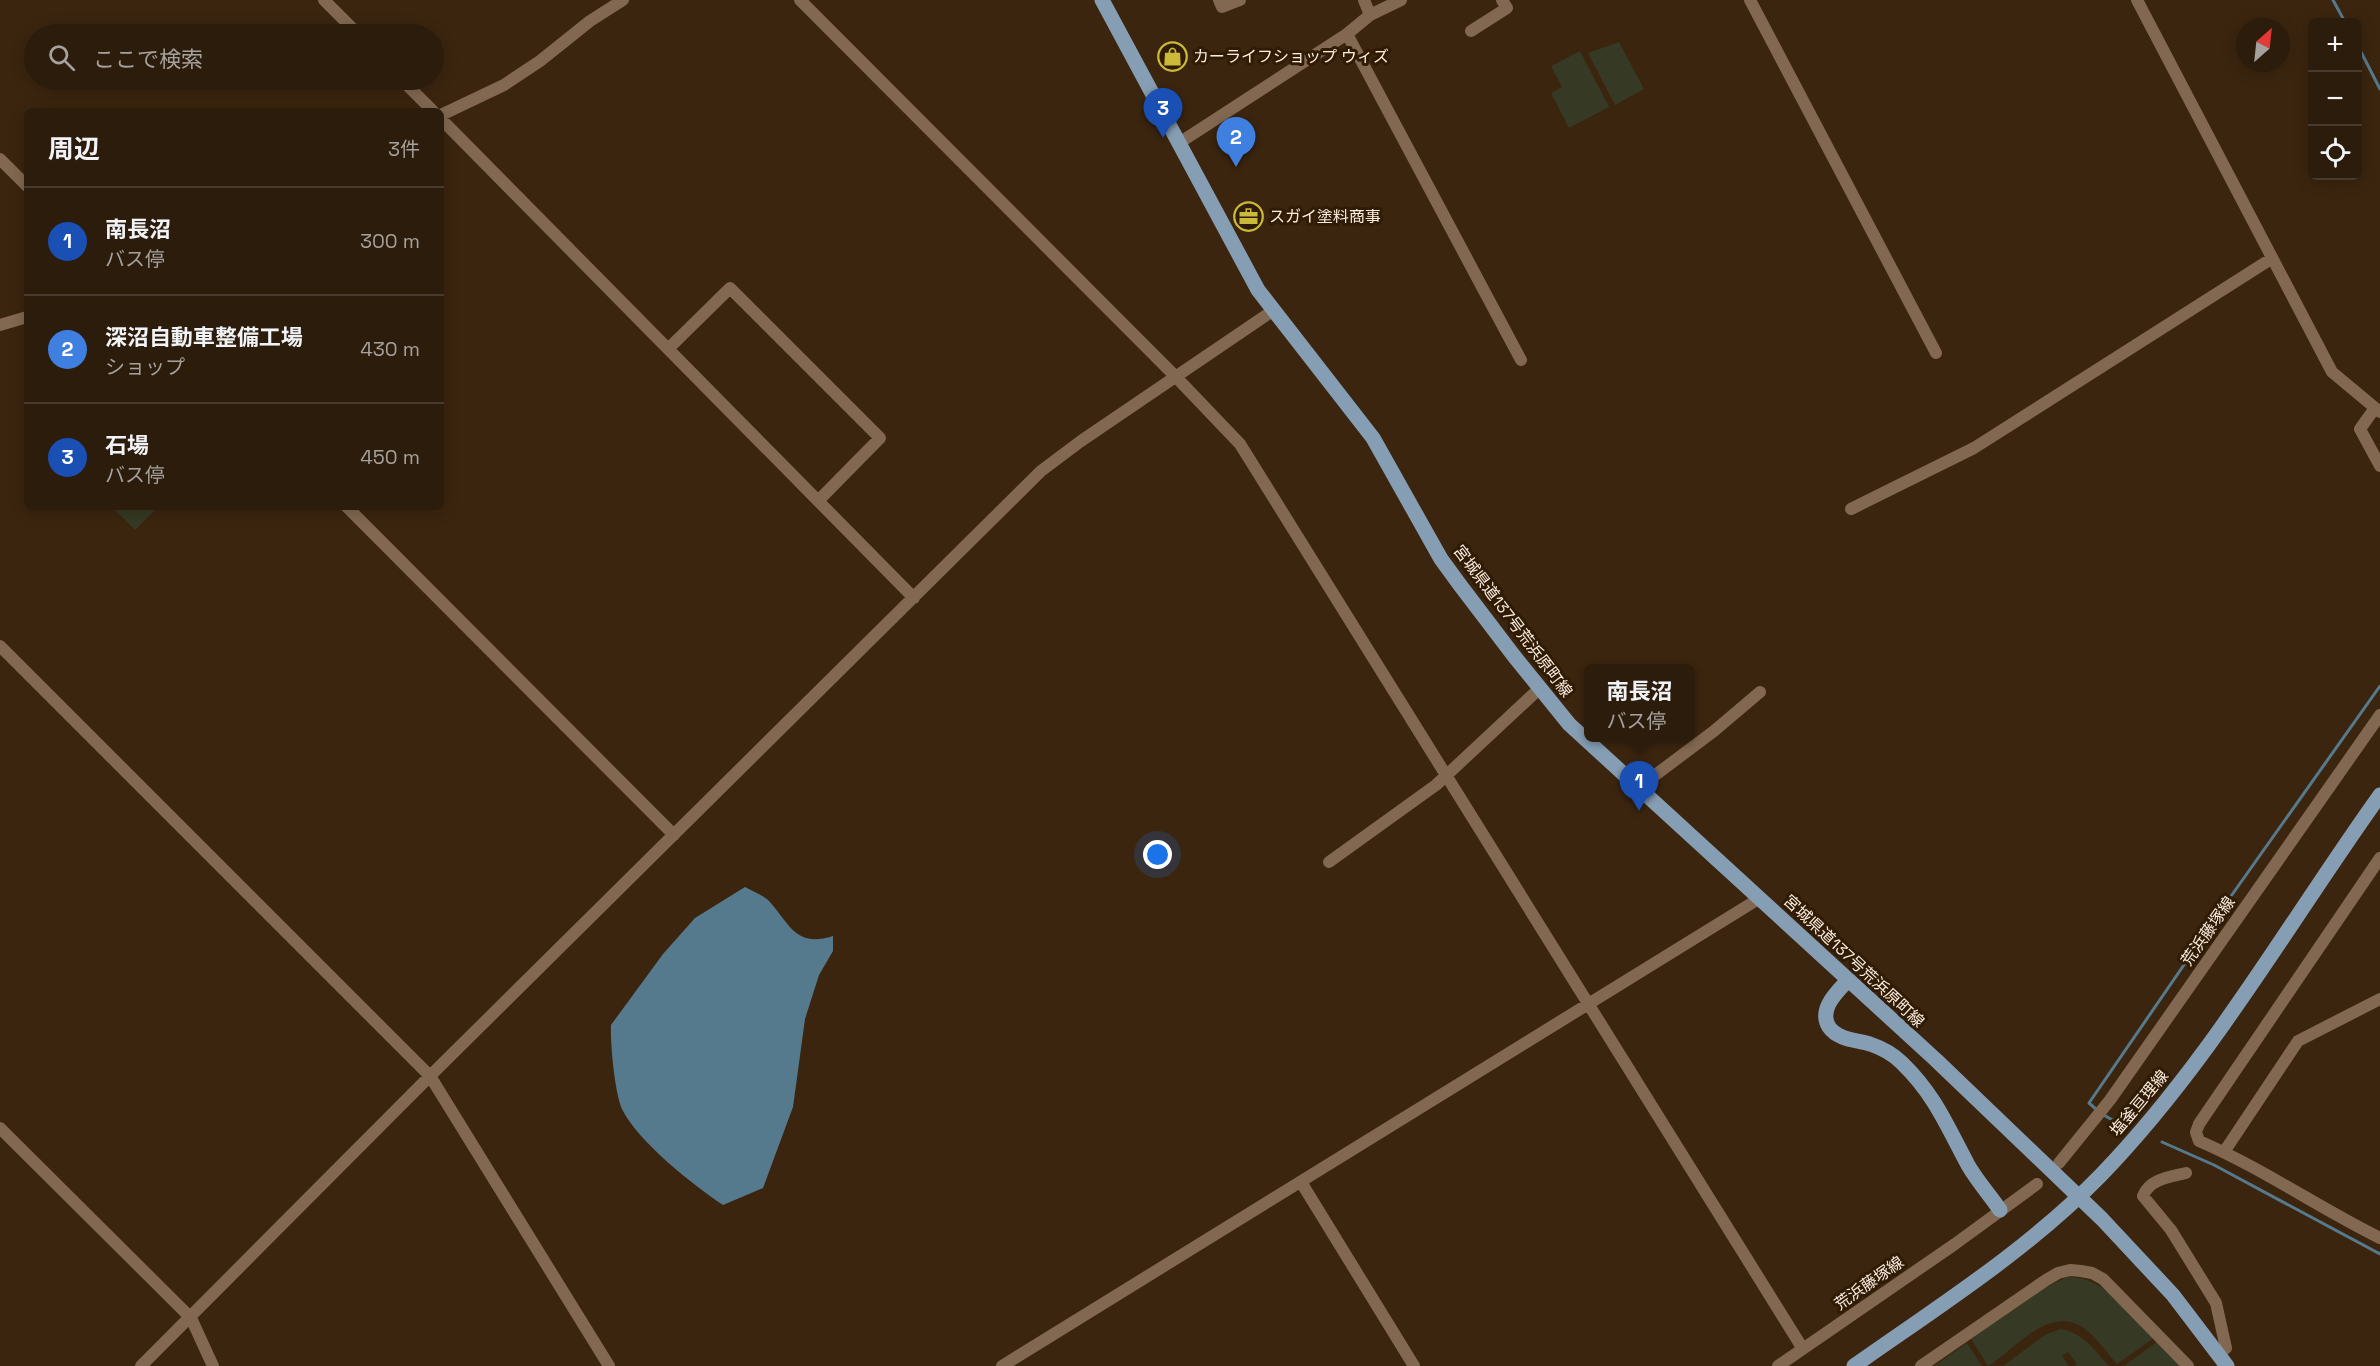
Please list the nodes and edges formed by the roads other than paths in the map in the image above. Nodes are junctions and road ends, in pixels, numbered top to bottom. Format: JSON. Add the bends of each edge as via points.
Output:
{"nodes":[{"id":1,"x":324,"y":0,"type":"edge"},
{"id":2,"x":623,"y":0,"type":"edge"},
{"id":3,"x":800,"y":0,"type":"edge"},
{"id":4,"x":1102,"y":0,"type":"edge"},
{"id":5,"x":1219,"y":0,"type":"edge"},
{"id":6,"x":1240,"y":0,"type":"edge"},
{"id":7,"x":1364,"y":0,"type":"edge"},
{"id":8,"x":1401,"y":0,"type":"edge"},
{"id":9,"x":1502,"y":0,"type":"edge"},
{"id":10,"x":1750,"y":0,"type":"edge"},
{"id":11,"x":2137,"y":0,"type":"edge"},
{"id":12,"x":1370,"y":15,"type":"junction"},
{"id":13,"x":348,"y":24,"type":"edge"},
{"id":14,"x":1471,"y":30,"type":"dead end"},
{"id":15,"x":1347,"y":33,"type":"junction"},
{"id":16,"x":412,"y":90,"type":"edge"},
{"id":17,"x":430,"y":108,"type":"edge"},
{"id":18,"x":444,"y":115,"type":"edge"},
{"id":19,"x":444,"y":120,"type":"edge"},
{"id":20,"x":1179,"y":143,"type":"junction"},
{"id":21,"x":0,"y":159,"type":"edge"},
{"id":22,"x":24,"y":183,"type":"edge"},
{"id":23,"x":2271,"y":259,"type":"junction"},
{"id":24,"x":1274,"y":310,"type":"junction"},
{"id":25,"x":24,"y":318,"type":"edge"},
{"id":26,"x":0,"y":325,"type":"edge"},
{"id":27,"x":668,"y":349,"type":"junction"},
{"id":28,"x":1936,"y":353,"type":"dead end"},
{"id":29,"x":1521,"y":360,"type":"dead end"},
{"id":30,"x":1176,"y":377,"type":"junction"},
{"id":31,"x":2378,"y":410,"type":"edge"},
{"id":32,"x":2380,"y":466,"type":"edge"},
{"id":33,"x":818,"y":501,"type":"junction"},
{"id":34,"x":1851,"y":509,"type":"dead end"},
{"id":35,"x":350,"y":510,"type":"edge"},
{"id":36,"x":914,"y":598,"type":"junction"},
{"id":37,"x":0,"y":646,"type":"edge"},
{"id":38,"x":1540,"y":688,"type":"junction"},
{"id":39,"x":1760,"y":692,"type":"dead end"},
{"id":40,"x":2380,"y":715,"type":"edge"},
{"id":41,"x":1584,"y":738,"type":"edge"},
{"id":42,"x":1588,"y":742,"type":"edge"},
{"id":43,"x":1638,"y":788,"type":"junction"},
{"id":44,"x":2380,"y":795,"type":"edge"},
{"id":45,"x":675,"y":835,"type":"junction"},
{"id":46,"x":2380,"y":858,"type":"edge"},
{"id":47,"x":1329,"y":862,"type":"dead end"},
{"id":48,"x":1760,"y":898,"type":"junction"},
{"id":49,"x":1848,"y":980,"type":"junction"},
{"id":50,"x":2380,"y":999,"type":"edge"},
{"id":51,"x":1588,"y":1005,"type":"junction"},
{"id":52,"x":430,"y":1076,"type":"junction"},
{"id":53,"x":0,"y":1128,"type":"edge"},
{"id":54,"x":2224,"y":1152,"type":"junction"},
{"id":55,"x":2059,"y":1163,"type":"dead end"},
{"id":56,"x":2186,"y":1173,"type":"dead end"},
{"id":57,"x":1301,"y":1182,"type":"junction"},
{"id":58,"x":2037,"y":1184,"type":"dead end"},
{"id":59,"x":2079,"y":1197,"type":"junction"},
{"id":60,"x":2000,"y":1210,"type":"junction"},
{"id":61,"x":2380,"y":1238,"type":"edge"},
{"id":62,"x":190,"y":1318,"type":"junction"},
{"id":63,"x":1803,"y":1349,"type":"junction"},
{"id":64,"x":2223,"y":1360,"type":"edge"},
{"id":65,"x":1009,"y":1364,"type":"edge"},
{"id":66,"x":141,"y":1366,"type":"edge"},
{"id":67,"x":213,"y":1366,"type":"edge"},
{"id":68,"x":609,"y":1366,"type":"edge"},
{"id":69,"x":1414,"y":1366,"type":"edge"},
{"id":70,"x":1778,"y":1366,"type":"edge"},
{"id":71,"x":1854,"y":1366,"type":"edge"},
{"id":72,"x":1921,"y":1366,"type":"edge"},
{"id":73,"x":2188,"y":1366,"type":"edge"}],
"edges":[{"from":1,"to":13,"type":"street"},
{"from":2,"to":18,"type":"street","via":[[504,85]]},
{"from":3,"to":30,"type":"street"},
{"from":4,"to":20,"type":"main road","name":"宮城県道137号荒浜原町線"},
{"from":5,"to":6,"type":"street","via":[[1222,7]]},
{"from":7,"to":12,"type":"street"},
{"from":8,"to":12,"type":"street"},
{"from":9,"to":14,"type":"street","via":[[1507,8]]},
{"from":10,"to":28,"type":"street"},
{"from":11,"to":23,"type":"street"},
{"from":12,"to":15,"type":"street"},
{"from":15,"to":20,"type":"street"},
{"from":15,"to":29,"type":"street"},
{"from":16,"to":17,"type":"street"},
{"from":19,"to":27,"type":"street"},
{"from":20,"to":24,"type":"main road","name":"宮城県道137号荒浜原町線","via":[[1258,290]]},
{"from":21,"to":22,"type":"street"},
{"from":23,"to":31,"type":"street","via":[[2332,372]]},
{"from":23,"to":34,"type":"street","via":[[1974,448]]},
{"from":24,"to":30,"type":"street"},
{"from":24,"to":38,"type":"main road","name":"宮城県道137号荒浜原町線","via":[[1373,438],[1441,559]]},
{"from":25,"to":26,"type":"street"},
{"from":27,"to":33,"type":"street"},
{"from":27,"to":33,"type":"street","via":[[730,288],[879,438]]},
{"from":30,"to":36,"type":"street","via":[[1041,471]]},
{"from":30,"to":51,"type":"street","via":[[1240,444]]},
{"from":31,"to":32,"type":"street","via":[[2360,429]]},
{"from":33,"to":36,"type":"street"},
{"from":35,"to":45,"type":"street"},
{"from":36,"to":45,"type":"street"},
{"from":37,"to":52,"type":"street"},
{"from":38,"to":41,"type":"main road","name":"宮城県道137号荒浜原町線"},
{"from":38,"to":47,"type":"street","via":[[1434,786]]},
{"from":39,"to":43,"type":"street"},
{"from":40,"to":55,"type":"street","name":"荒浜藤塚線","via":[[2097,1119]]},
{"from":42,"to":43,"type":"main road","name":"宮城県道137号荒浜原町線"},
{"from":43,"to":48,"type":"main road","name":"宮城県道137号荒浜原町線"},
{"from":44,"to":59,"type":"main road","name":"塩釜亘理線","via":[[2190,1068]]},
{"from":45,"to":52,"type":"street"},
{"from":46,"to":54,"type":"street","via":[[2199,1124],[2199,1141]]},
{"from":48,"to":49,"type":"main road","name":"宮城県道137号荒浜原町線"},
{"from":48,"to":51,"type":"street"},
{"from":49,"to":59,"type":"main road","name":"宮城県道137号荒浜原町線"},
{"from":49,"to":60,"type":"main road","via":[[1827,1008],[1830,1029],[1892,1055],[1922,1083],[1944,1115],[1969,1167]]},
{"from":50,"to":54,"type":"street","via":[[2298,1041]]},
{"from":51,"to":57,"type":"street"},
{"from":51,"to":63,"type":"street"},
{"from":52,"to":62,"type":"street"},
{"from":52,"to":68,"type":"street"},
{"from":53,"to":62,"type":"street"},
{"from":54,"to":61,"type":"street"},
{"from":56,"to":64,"type":"street","via":[[2154,1182],[2143,1196],[2171,1230],[2216,1303],[2226,1348]]},
{"from":57,"to":65,"type":"street"},
{"from":57,"to":69,"type":"street"},
{"from":58,"to":60,"type":"street","name":"荒浜藤塚線"},
{"from":59,"to":64,"type":"main road","name":"宮城県道137号荒浜原町線","via":[[2173,1295]]},
{"from":59,"to":71,"type":"main road","name":"塩釜亘理線","via":[[2006,1259]]},
{"from":60,"to":63,"type":"street","name":"荒浜藤塚線"},
{"from":62,"to":66,"type":"street"},
{"from":62,"to":67,"type":"street"},
{"from":63,"to":70,"type":"street","name":"荒浜藤塚線"},
{"from":72,"to":73,"type":"street","via":[[2046,1280],[2070,1270],[2103,1279]]}]}
